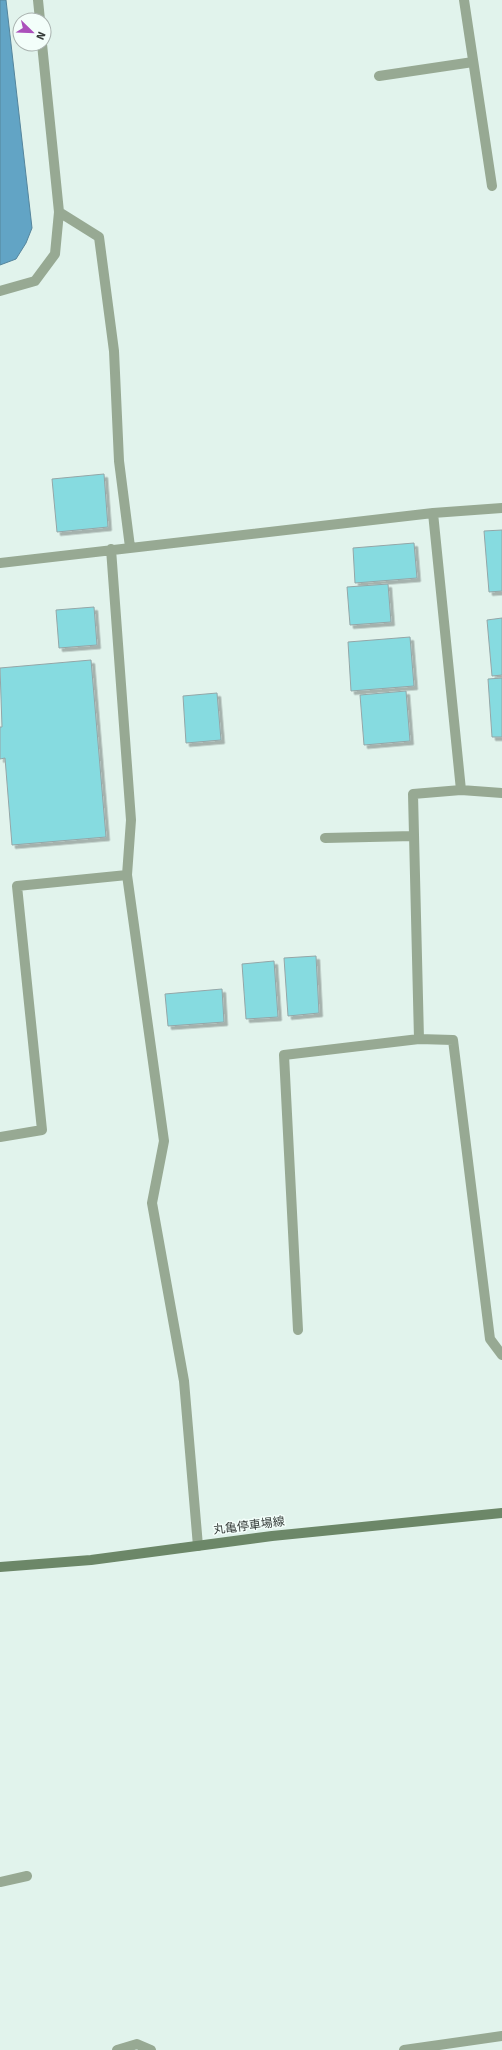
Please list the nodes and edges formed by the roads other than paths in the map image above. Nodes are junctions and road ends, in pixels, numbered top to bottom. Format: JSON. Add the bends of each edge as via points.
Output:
{"nodes":[{"id":1,"x":38,"y":0,"type":"edge"},
{"id":2,"x":464,"y":0,"type":"edge"},
{"id":3,"x":39,"y":12,"type":"edge"},
{"id":4,"x":43,"y":52,"type":"edge"},
{"id":5,"x":474,"y":62,"type":"junction"},
{"id":6,"x":379,"y":76,"type":"dead end"},
{"id":7,"x":492,"y":186,"type":"dead end"},
{"id":8,"x":59,"y":212,"type":"junction"},
{"id":9,"x":0,"y":291,"type":"edge"},
{"id":10,"x":502,"y":508,"type":"edge"},
{"id":11,"x":433,"y":513,"type":"junction"},
{"id":12,"x":130,"y":547,"type":"junction"},
{"id":13,"x":111,"y":549,"type":"junction"},
{"id":14,"x":0,"y":563,"type":"edge"},
{"id":15,"x":461,"y":790,"type":"junction"},
{"id":16,"x":502,"y":793,"type":"edge"},
{"id":17,"x":414,"y":836,"type":"junction"},
{"id":18,"x":325,"y":838,"type":"dead end"},
{"id":19,"x":127,"y":875,"type":"junction"},
{"id":20,"x":419,"y":1039,"type":"junction"},
{"id":21,"x":0,"y":1137,"type":"edge"},
{"id":22,"x":298,"y":1330,"type":"dead end"},
{"id":23,"x":502,"y":1355,"type":"edge"},
{"id":24,"x":502,"y":1513,"type":"edge"},
{"id":25,"x":198,"y":1546,"type":"junction"},
{"id":26,"x":0,"y":1567,"type":"edge"},
{"id":27,"x":28,"y":1876,"type":"dead end"},
{"id":28,"x":0,"y":1882,"type":"edge"},
{"id":29,"x":502,"y":2036,"type":"edge"},
{"id":30,"x":117,"y":2050,"type":"edge"},
{"id":31,"x":151,"y":2050,"type":"edge"},
{"id":32,"x":404,"y":2050,"type":"edge"}],
"edges":[{"from":1,"to":3,"type":"street"},
{"from":2,"to":5,"type":"street"},
{"from":4,"to":8,"type":"street"},
{"from":5,"to":6,"type":"street"},
{"from":5,"to":7,"type":"street"},
{"from":8,"to":9,"type":"street","via":[[55,254],[35,281]]},
{"from":8,"to":12,"type":"street","via":[[99,237],[114,351],[119,461]]},
{"from":10,"to":11,"type":"street"},
{"from":11,"to":12,"type":"street"},
{"from":11,"to":15,"type":"street"},
{"from":12,"to":13,"type":"street"},
{"from":13,"to":14,"type":"street"},
{"from":13,"to":19,"type":"street","via":[[131,820]]},
{"from":15,"to":16,"type":"street"},
{"from":15,"to":17,"type":"street","via":[[413,794]]},
{"from":17,"to":18,"type":"street"},
{"from":17,"to":20,"type":"street"},
{"from":19,"to":21,"type":"street","via":[[18,886],[42,1130]]},
{"from":19,"to":25,"type":"street","via":[[164,1141],[152,1203],[184,1381]]},
{"from":20,"to":22,"type":"street","via":[[284,1055]]},
{"from":20,"to":23,"type":"street","via":[[453,1040],[490,1339]]},
{"from":24,"to":25,"type":"main road","name":"丸亀停車場線"},
{"from":25,"to":26,"type":"main road","name":"丸亀停車場線","via":[[91,1560]]},
{"from":27,"to":28,"type":"street"},
{"from":29,"to":32,"type":"street"},
{"from":30,"to":31,"type":"street","via":[[137,2044]]}]}
